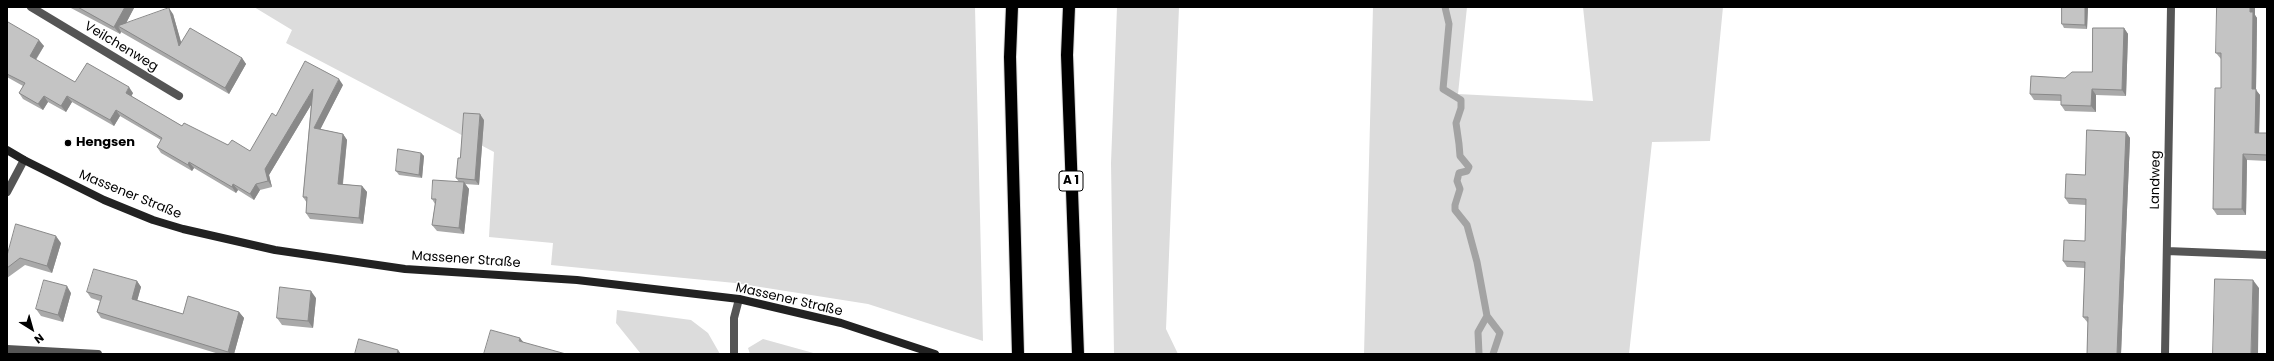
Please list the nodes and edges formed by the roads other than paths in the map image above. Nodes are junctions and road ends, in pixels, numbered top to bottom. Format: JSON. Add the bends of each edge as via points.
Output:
{"nodes":[{"id":1,"x":31,"y":7,"type":"edge"},
{"id":2,"x":1012,"y":7,"type":"edge"},
{"id":3,"x":1069,"y":7,"type":"edge"},
{"id":4,"x":2170,"y":7,"type":"edge"},
{"id":5,"x":179,"y":96,"type":"dead end"},
{"id":6,"x":7,"y":150,"type":"edge"},
{"id":7,"x":24,"y":160,"type":"junction"},
{"id":8,"x":7,"y":192,"type":"edge"},
{"id":9,"x":2166,"y":251,"type":"junction"},
{"id":10,"x":2267,"y":255,"type":"edge"},
{"id":11,"x":738,"y":299,"type":"junction"},
{"id":12,"x":7,"y":349,"type":"edge"},
{"id":13,"x":98,"y":354,"type":"edge"},
{"id":14,"x":734,"y":354,"type":"edge"},
{"id":15,"x":935,"y":354,"type":"edge"},
{"id":16,"x":1018,"y":354,"type":"edge"},
{"id":17,"x":1078,"y":354,"type":"edge"},
{"id":18,"x":2164,"y":354,"type":"edge"}],
"edges":[{"from":1,"to":5,"type":"street","name":"Veilchenweg"},
{"from":2,"to":16,"type":"highway","via":[[1010,57]]},
{"from":3,"to":17,"type":"highway","number":"A 1","via":[[1067,55]]},
{"from":4,"to":9,"type":"street","name":"Landweg"},
{"from":6,"to":7,"type":"main road","name":"Massener Straße"},
{"from":7,"to":8,"type":"street"},
{"from":7,"to":11,"type":"main road","name":"Massener Straße","via":[[104,200],[152,220],[275,250],[406,268],[577,280]]},
{"from":9,"to":10,"type":"street"},
{"from":9,"to":18,"type":"street","name":"Landweg"},
{"from":11,"to":14,"type":"street","via":[[734,318]]},
{"from":11,"to":15,"type":"main road","name":"Massener Straße","via":[[841,323]]},
{"from":12,"to":13,"type":"street"}]}
